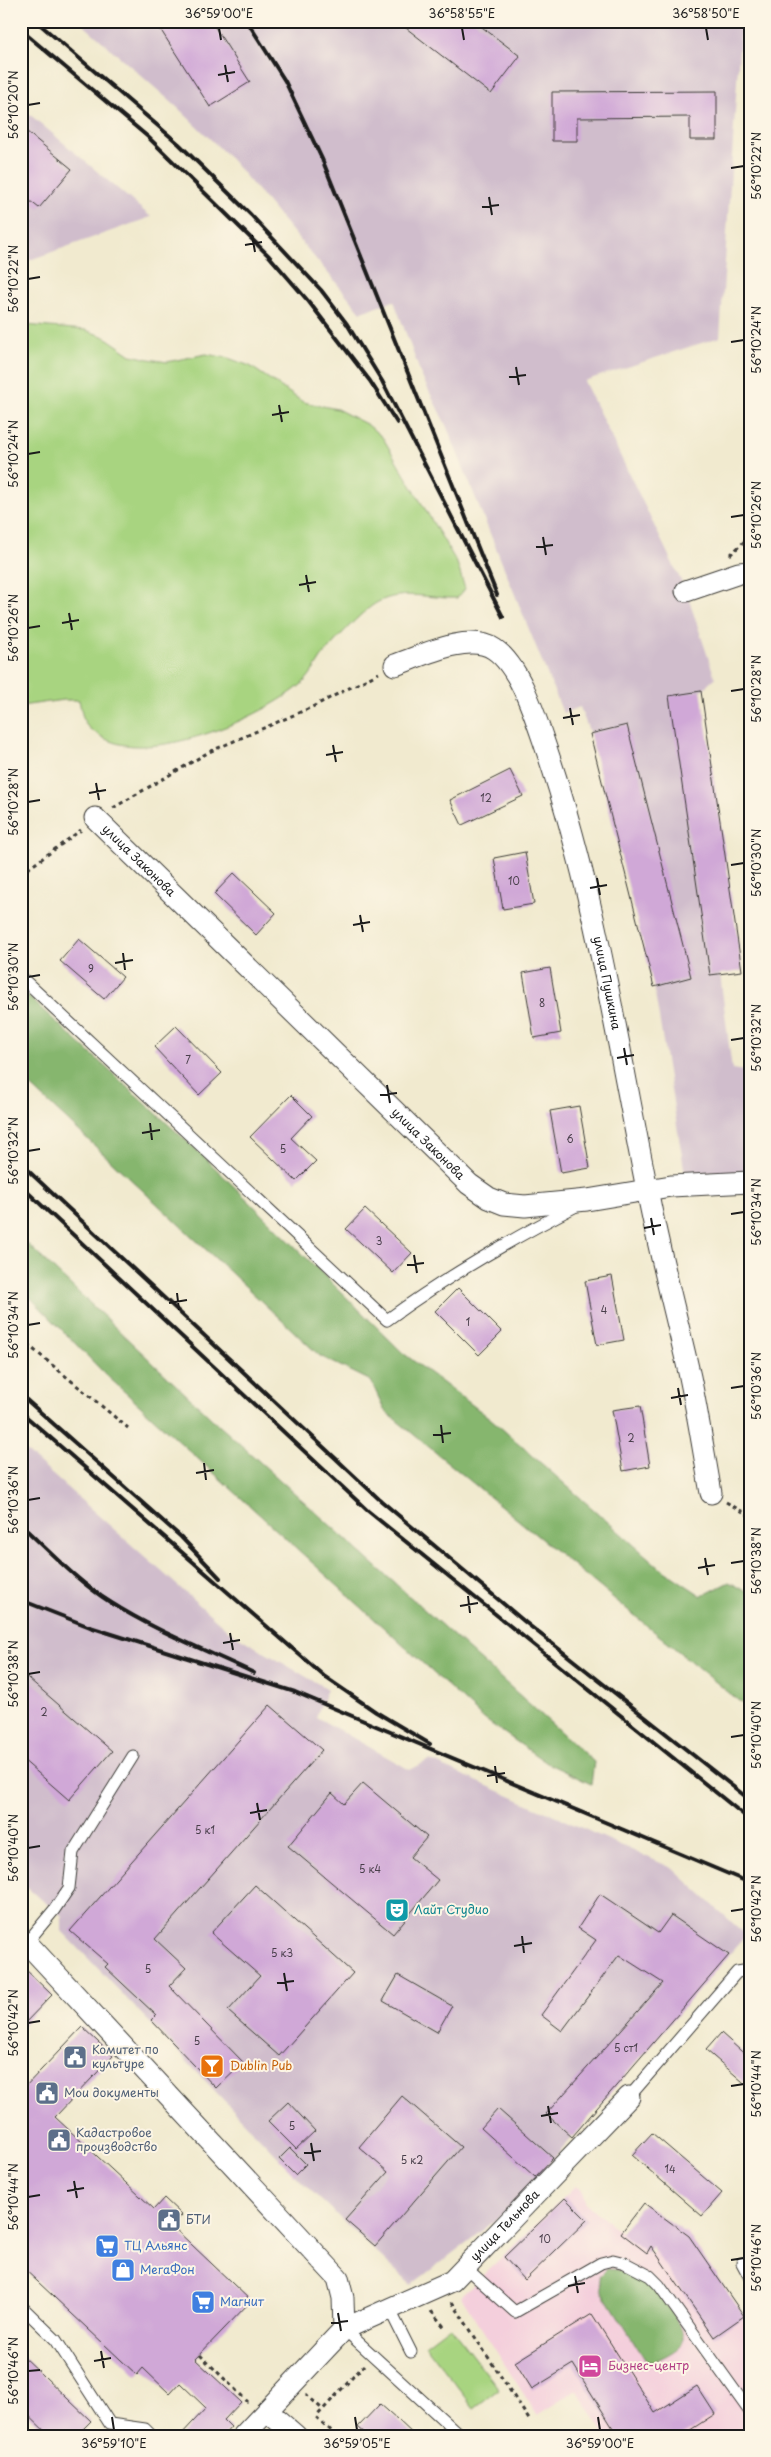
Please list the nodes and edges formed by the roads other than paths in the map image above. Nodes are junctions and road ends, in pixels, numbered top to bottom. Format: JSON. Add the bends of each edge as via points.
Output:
{"nodes":[{"id":1,"x":750,"y":572,"type":"edge"},
{"id":2,"x":686,"y":591,"type":"dead end"},
{"id":3,"x":395,"y":665,"type":"road end"},
{"id":4,"x":95,"y":818,"type":"road end"},
{"id":5,"x":22,"y":978,"type":"edge"},
{"id":6,"x":750,"y":1182,"type":"edge"},
{"id":7,"x":647,"y":1191,"type":"junction"},
{"id":8,"x":586,"y":1200,"type":"junction"},
{"id":9,"x":711,"y":1493,"type":"road end"},
{"id":10,"x":133,"y":1756,"type":"dead end"},
{"id":11,"x":23,"y":1944,"type":"edge"},
{"id":12,"x":750,"y":1970,"type":"edge"},
{"id":13,"x":629,"y":2097,"type":"joint"},
{"id":14,"x":742,"y":2263,"type":"dead end"},
{"id":15,"x":465,"y":2267,"type":"junction"},
{"id":16,"x":750,"y":2278,"type":"edge"},
{"id":17,"x":21,"y":2306,"type":"edge"},
{"id":18,"x":390,"y":2310,"type":"junction"},
{"id":19,"x":344,"y":2329,"type":"junction"},
{"id":20,"x":411,"y":2352,"type":"dead end"},
{"id":21,"x":259,"y":2408,"type":"junction"},
{"id":22,"x":750,"y":2412,"type":"edge"},
{"id":23,"x":152,"y":2436,"type":"edge"},
{"id":24,"x":243,"y":2436,"type":"edge"},
{"id":25,"x":296,"y":2436,"type":"edge"},
{"id":26,"x":461,"y":2436,"type":"edge"}],
"edges":[{"from":1,"to":2,"type":"street"},
{"from":3,"to":7,"type":"street","name":"улица Пушкина","via":[[454,644],[475,643],[493,648],[507,662],[530,700],[567,810],[588,892]]},
{"from":4,"to":8,"type":"street","name":"улица Законова","via":[[469,1184],[504,1204],[525,1206]]},
{"from":5,"to":8,"type":"lane","via":[[387,1320],[446,1278]]},
{"from":6,"to":7,"type":"street","name":"улица Законова","via":[[671,1186]]},
{"from":7,"to":8,"type":"street","name":"улица Законова"},
{"from":7,"to":9,"type":"street","name":"улица Пушкина","via":[[691,1379]]},
{"from":10,"to":11,"type":"lane","via":[[73,1852],[69,1888]]},
{"from":11,"to":19,"type":"street","via":[[338,2278],[343,2298]]},
{"from":12,"to":13,"type":"lane","name":"улица Тельнова","via":[[736,1972]]},
{"from":13,"to":15,"type":"street","name":"улица Тельнова"},
{"from":14,"to":16,"type":"lane"},
{"from":15,"to":18,"type":"street","name":"улица Тельнова","via":[[452,2281]]},
{"from":15,"to":22,"type":"lane","via":[[515,2312],[601,2263],[613,2260],[638,2268],[659,2284]]},
{"from":17,"to":23,"type":"lane","via":[[56,2340],[110,2424],[145,2429]]},
{"from":18,"to":19,"type":"street","name":"улица Тельнова"},
{"from":18,"to":20,"type":"lane"},
{"from":19,"to":21,"type":"street","name":"улица Тельнова"},
{"from":19,"to":26,"type":"lane"},
{"from":21,"to":24,"type":"street","name":"улица Тельнова"},
{"from":21,"to":25,"type":"street"}]}
